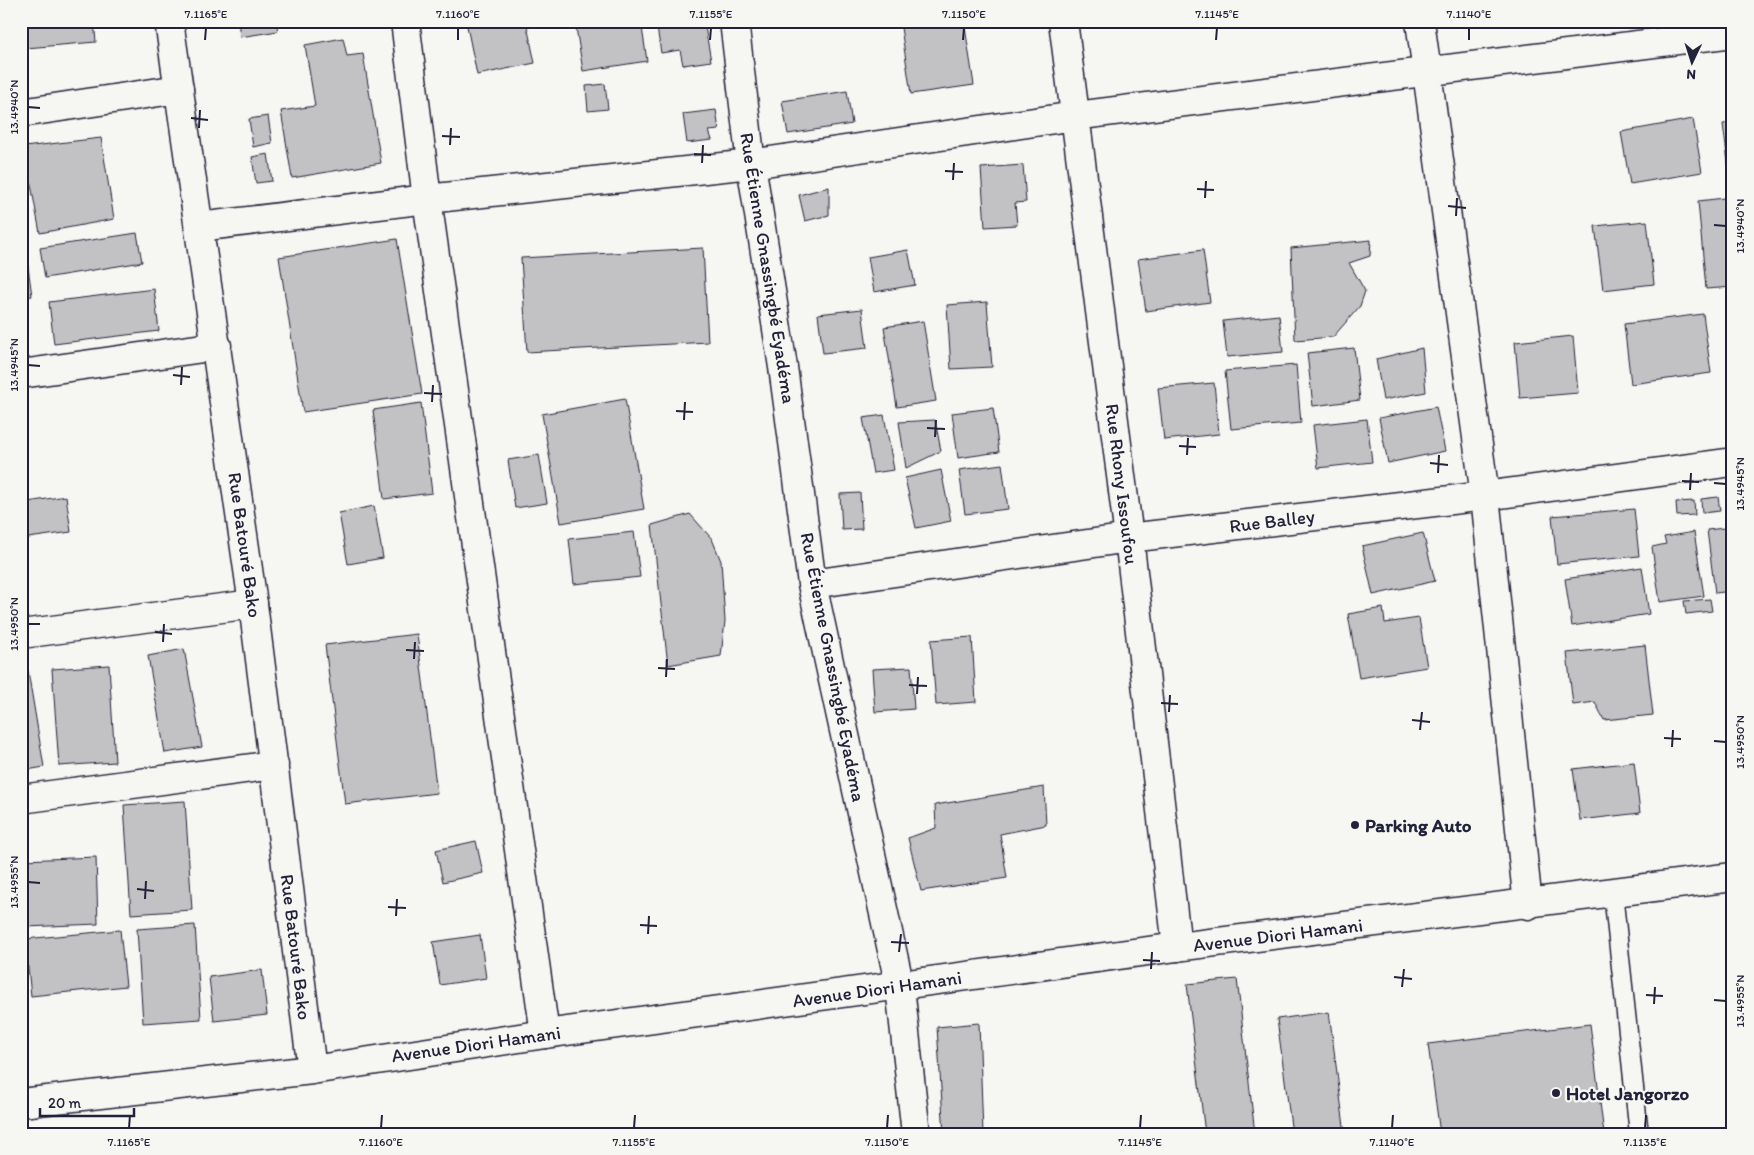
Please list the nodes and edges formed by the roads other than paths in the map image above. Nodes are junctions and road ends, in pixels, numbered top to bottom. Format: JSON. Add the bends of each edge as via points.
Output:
{"nodes":[{"id":1,"x":168,"y":21,"type":"edge"},
{"id":2,"x":405,"y":21,"type":"edge"},
{"id":3,"x":734,"y":21,"type":"edge"},
{"id":4,"x":1063,"y":21,"type":"edge"},
{"id":5,"x":1420,"y":21,"type":"edge"},
{"id":6,"x":1733,"y":33,"type":"edge"},
{"id":7,"x":1427,"y":71,"type":"junction"},
{"id":8,"x":179,"y":89,"type":"junction"},
{"id":9,"x":21,"y":113,"type":"edge"},
{"id":10,"x":1075,"y":116,"type":"junction"},
{"id":11,"x":751,"y":164,"type":"junction"},
{"id":12,"x":427,"y":199,"type":"junction"},
{"id":13,"x":199,"y":228,"type":"junction"},
{"id":14,"x":217,"y":346,"type":"junction"},
{"id":15,"x":21,"y":374,"type":"edge"},
{"id":16,"x":1733,"y":462,"type":"edge"},
{"id":17,"x":1485,"y":496,"type":"junction"},
{"id":18,"x":1129,"y":538,"type":"junction"},
{"id":19,"x":812,"y":584,"type":"junction"},
{"id":20,"x":253,"y":604,"type":"junction"},
{"id":21,"x":21,"y":634,"type":"edge"},
{"id":22,"x":274,"y":765,"type":"junction"},
{"id":23,"x":21,"y":799,"type":"edge"},
{"id":24,"x":1733,"y":877,"type":"edge"},
{"id":25,"x":1613,"y":893,"type":"junction"},
{"id":26,"x":1528,"y":905,"type":"junction"},
{"id":27,"x":1177,"y":947,"type":"junction"},
{"id":28,"x":900,"y":987,"type":"junction"},
{"id":29,"x":545,"y":1034,"type":"junction"},
{"id":30,"x":312,"y":1070,"type":"junction"},
{"id":31,"x":21,"y":1103,"type":"edge"},
{"id":32,"x":916,"y":1134,"type":"edge"},
{"id":33,"x":1639,"y":1134,"type":"edge"}],
"edges":[{"from":1,"to":8,"type":"street","name":"Rue Batouré Bako"},
{"from":2,"to":12,"type":"street"},
{"from":3,"to":11,"type":"street","name":"Rue Étienne Gnassingbé Eyadéma"},
{"from":4,"to":10,"type":"street","name":"Rue Rhony Issoufou"},
{"from":5,"to":7,"type":"street"},
{"from":6,"to":7,"type":"street"},
{"from":7,"to":10,"type":"street"},
{"from":7,"to":17,"type":"street"},
{"from":8,"to":9,"type":"street"},
{"from":8,"to":13,"type":"street","name":"Rue Batouré Bako"},
{"from":10,"to":11,"type":"street"},
{"from":10,"to":18,"type":"street","name":"Rue Rhony Issoufou"},
{"from":11,"to":12,"type":"street"},
{"from":11,"to":19,"type":"street","name":"Rue Étienne Gnassingbé Eyadéma"},
{"from":12,"to":13,"type":"street"},
{"from":12,"to":29,"type":"street"},
{"from":13,"to":14,"type":"street","name":"Rue Batouré Bako"},
{"from":14,"to":15,"type":"street"},
{"from":14,"to":20,"type":"street","name":"Rue Batouré Bako"},
{"from":16,"to":17,"type":"street","name":"Rue Balley"},
{"from":17,"to":18,"type":"street","name":"Rue Balley"},
{"from":17,"to":26,"type":"street"},
{"from":18,"to":19,"type":"street","name":"Rue Balley"},
{"from":18,"to":27,"type":"street","name":"Rue Rhony Issoufou"},
{"from":19,"to":28,"type":"street","name":"Rue Étienne Gnassingbé Eyadéma"},
{"from":20,"to":21,"type":"street"},
{"from":20,"to":22,"type":"street","name":"Rue Batouré Bako"},
{"from":22,"to":23,"type":"street"},
{"from":22,"to":30,"type":"street","name":"Rue Batouré Bako"},
{"from":24,"to":25,"type":"street","name":"Avenue Diori Hamani"},
{"from":25,"to":26,"type":"street","name":"Avenue Diori Hamani"},
{"from":25,"to":33,"type":"lane"},
{"from":26,"to":27,"type":"street","name":"Avenue Diori Hamani"},
{"from":27,"to":28,"type":"street","name":"Avenue Diori Hamani"},
{"from":28,"to":29,"type":"street","name":"Avenue Diori Hamani"},
{"from":28,"to":32,"type":"street","name":"Rue Étienne Gnassingbé Eyadéma"},
{"from":29,"to":30,"type":"street","name":"Avenue Diori Hamani"},
{"from":30,"to":31,"type":"street","name":"Avenue Diori Hamani"}]}
